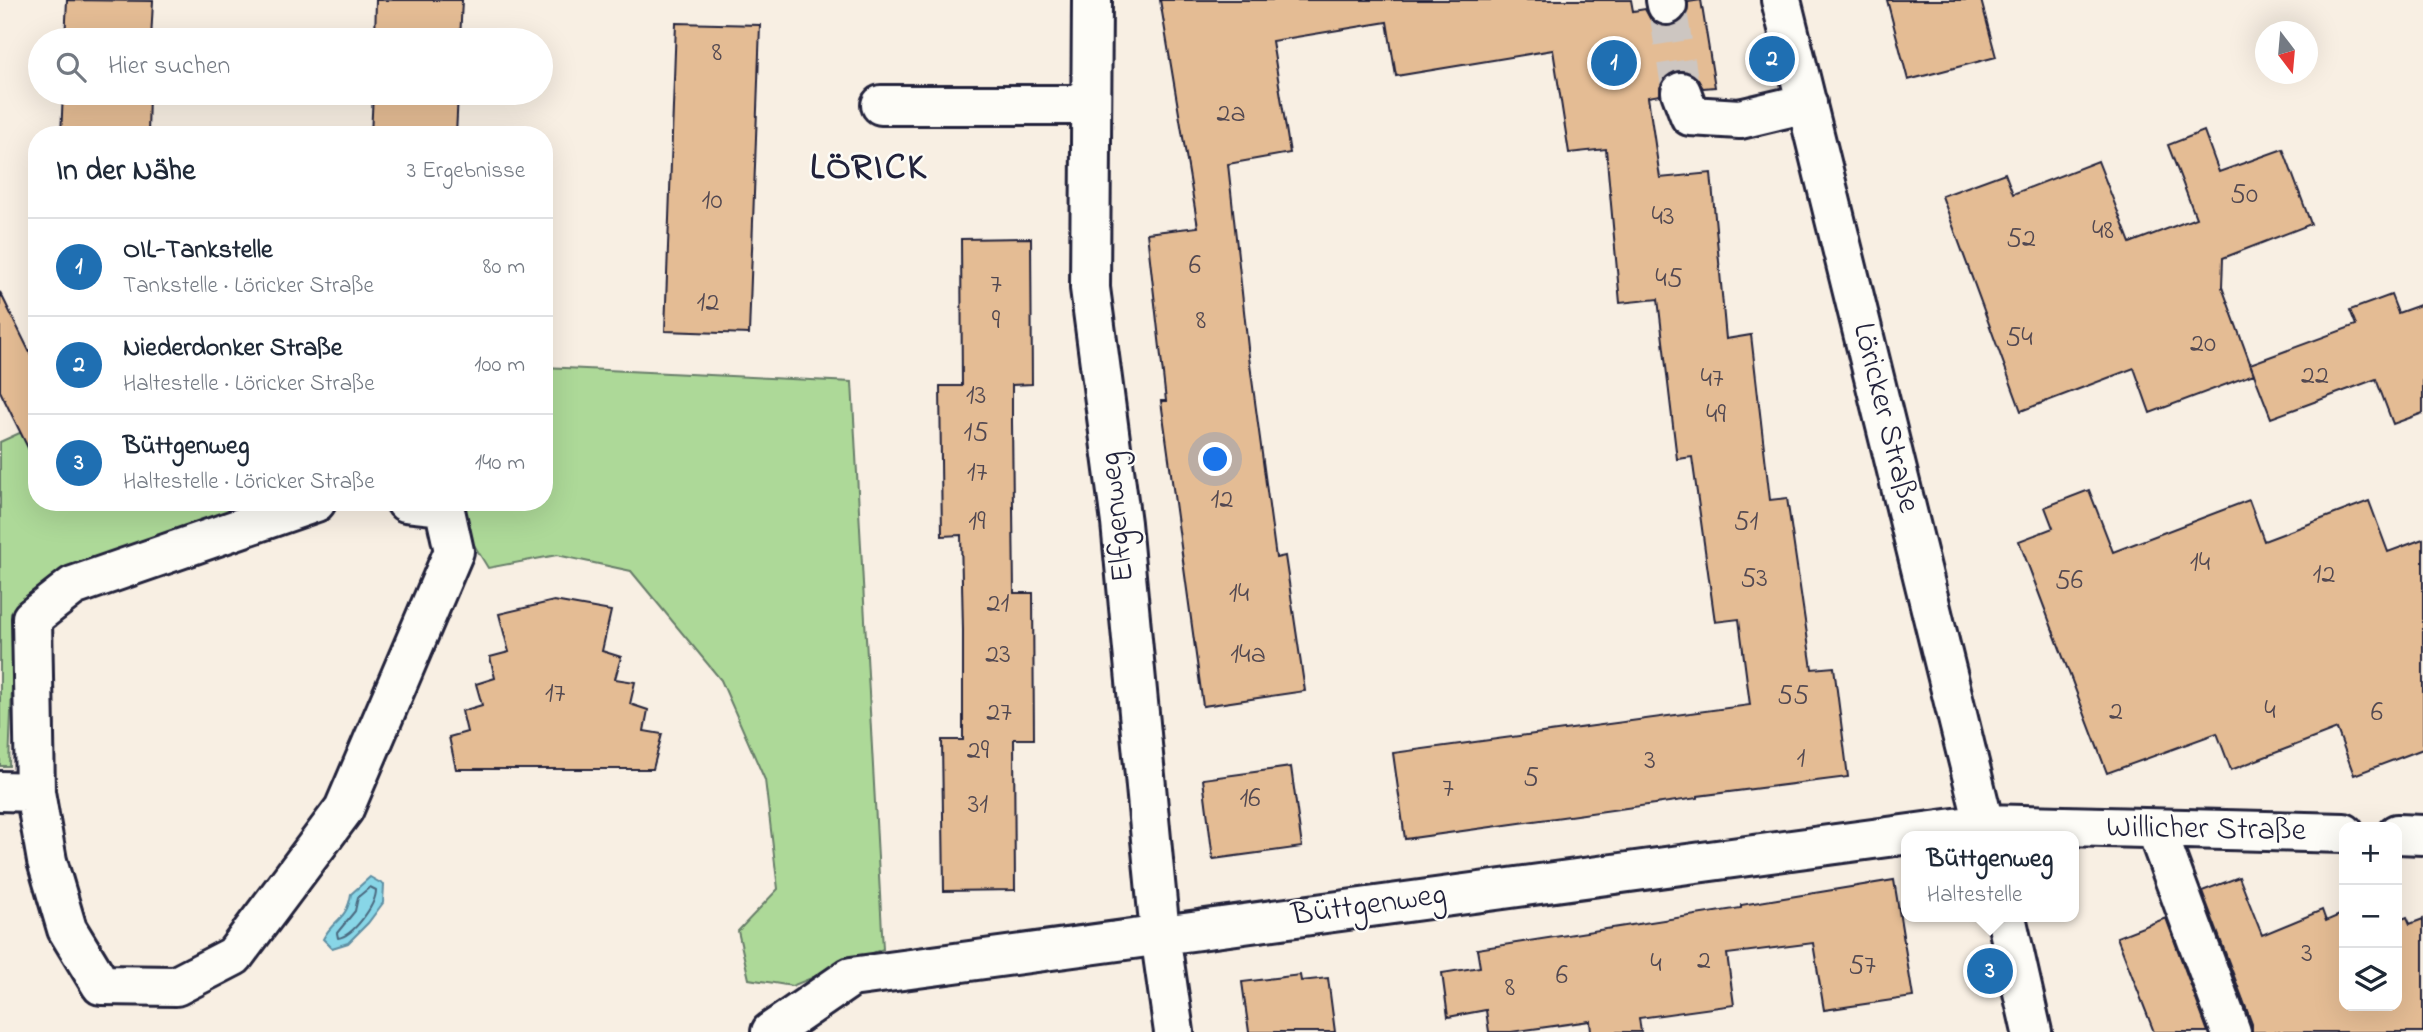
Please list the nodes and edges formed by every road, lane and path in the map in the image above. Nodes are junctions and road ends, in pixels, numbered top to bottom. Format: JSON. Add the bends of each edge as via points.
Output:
{"nodes":[{"id":1,"x":1092,"y":0,"type":"edge"},
{"id":2,"x":1781,"y":0,"type":"edge"},
{"id":3,"x":1681,"y":92,"type":"tunnel mouth"},
{"id":4,"x":1807,"y":103,"type":"junction"},
{"id":5,"x":1090,"y":104,"type":"junction"},
{"id":6,"x":881,"y":105,"type":"dead end"},
{"id":7,"x":290,"y":511,"type":"edge"},
{"id":8,"x":445,"y":511,"type":"edge"},
{"id":9,"x":18,"y":791,"type":"edge"},
{"id":10,"x":2156,"y":829,"type":"junction"},
{"id":11,"x":1985,"y":830,"type":"edge"},
{"id":12,"x":2339,"y":833,"type":"edge"},
{"id":13,"x":2402,"y":834,"type":"edge"},
{"id":14,"x":2423,"y":835,"type":"edge"},
{"id":15,"x":1901,"y":841,"type":"edge"},
{"id":16,"x":2007,"y":922,"type":"edge"},
{"id":17,"x":1160,"y":934,"type":"junction"},
{"id":18,"x":771,"y":1032,"type":"edge"},
{"id":19,"x":1174,"y":1032,"type":"edge"},
{"id":20,"x":2032,"y":1032,"type":"edge"},
{"id":21,"x":2231,"y":1032,"type":"edge"}],
"edges":[{"from":1,"to":5,"type":"street","name":"Elfgenweg"},
{"from":2,"to":4,"type":"street","name":"Löricker Straße"},
{"from":3,"to":4,"type":"street","via":[[1690,116],[1740,118]]},
{"from":4,"to":11,"type":"street","name":"Löricker Straße"},
{"from":5,"to":6,"type":"street"},
{"from":5,"to":17,"type":"street","name":"Elfgenweg","via":[[1090,288],[1121,523]]},
{"from":7,"to":9,"type":"street","via":[[73,586],[32,618]]},
{"from":8,"to":9,"type":"street","via":[[454,551],[344,809],[234,956],[176,986],[101,985],[67,929],[47,861]]},
{"from":10,"to":11,"type":"street","name":"Willicher Straße"},
{"from":10,"to":12,"type":"street","name":"Willicher Straße"},
{"from":10,"to":21,"type":"street"},
{"from":13,"to":14,"type":"street"},
{"from":15,"to":17,"type":"street","name":"Büttgenweg"},
{"from":16,"to":20,"type":"street"},
{"from":17,"to":18,"type":"street","name":"Büttgenweg","via":[[851,977]]},
{"from":17,"to":19,"type":"street","name":"Elfgenweg"}]}
